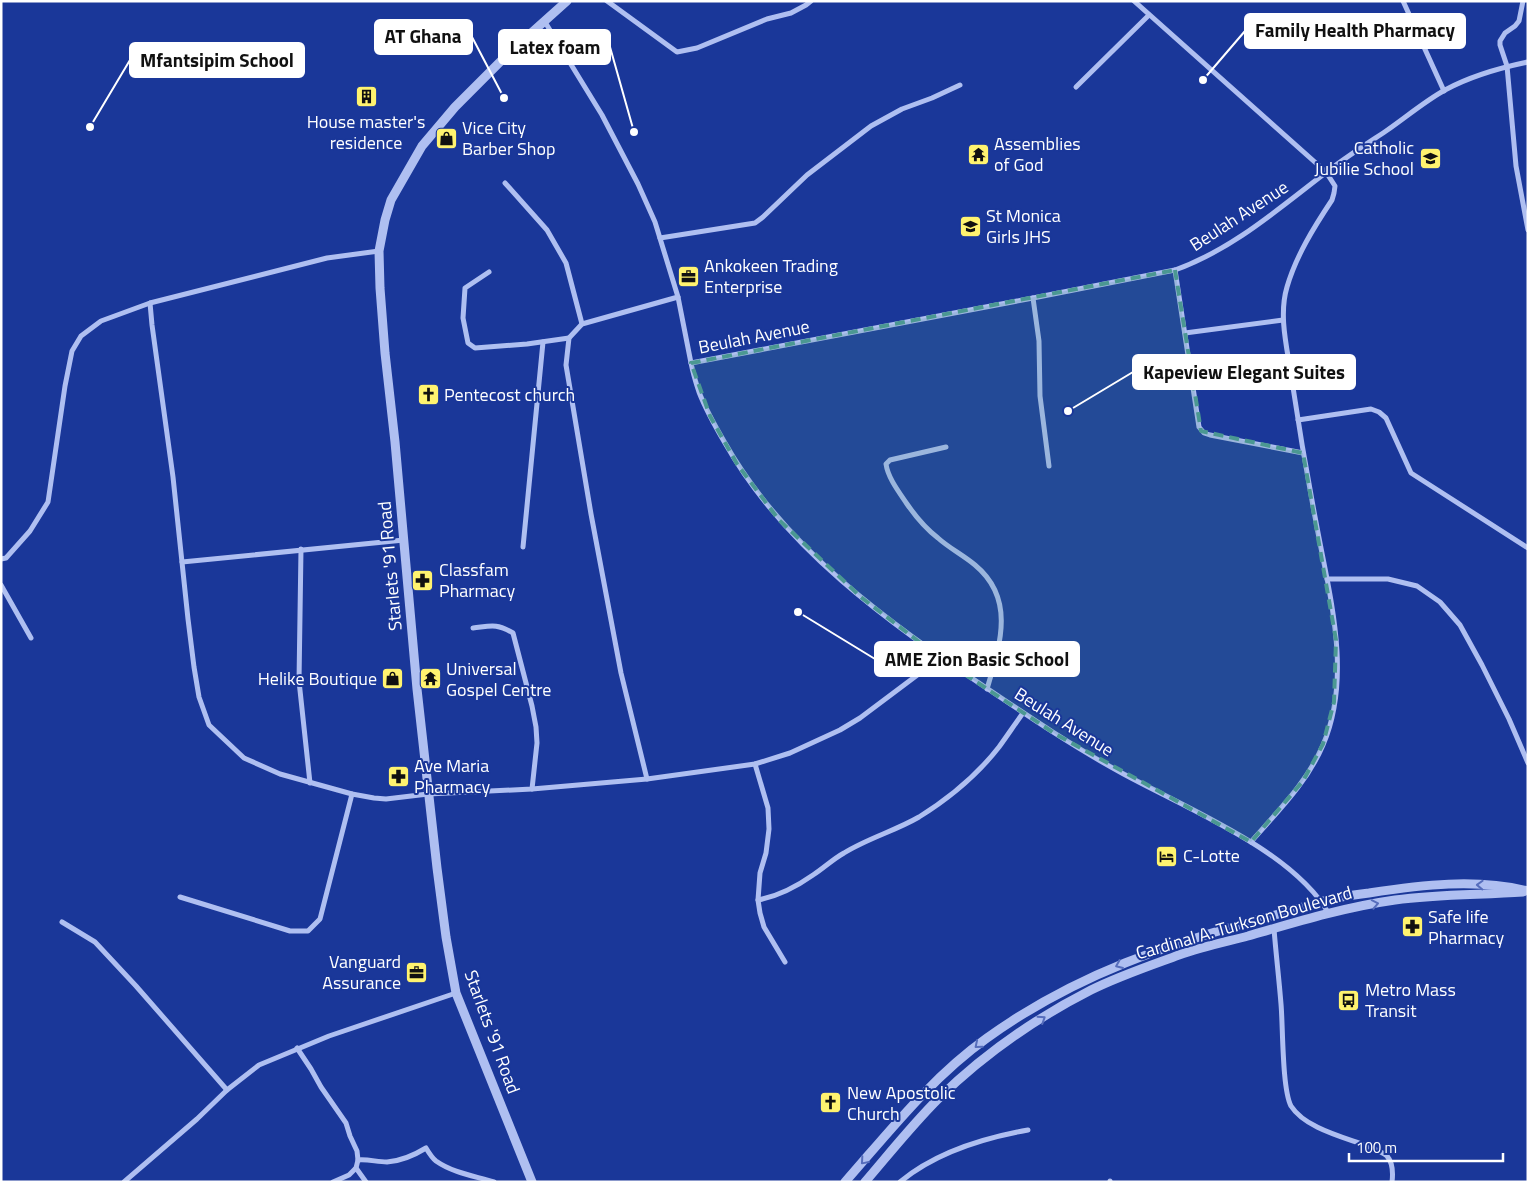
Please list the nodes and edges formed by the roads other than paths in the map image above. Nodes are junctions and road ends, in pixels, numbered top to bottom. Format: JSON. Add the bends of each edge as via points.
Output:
{"nodes":[{"id":1,"x":567,"y":1,"type":"edge"},
{"id":2,"x":607,"y":1,"type":"edge"},
{"id":3,"x":811,"y":1,"type":"edge"},
{"id":4,"x":1134,"y":1,"type":"edge"},
{"id":5,"x":1403,"y":1,"type":"edge"},
{"id":6,"x":1522,"y":1,"type":"edge"},
{"id":7,"x":1149,"y":15,"type":"junction"},
{"id":8,"x":545,"y":22,"type":"junction"},
{"id":9,"x":1528,"y":62,"type":"edge"},
{"id":10,"x":1507,"y":66,"type":"junction"},
{"id":11,"x":960,"y":85,"type":"dead end"},
{"id":12,"x":1076,"y":87,"type":"dead end"},
{"id":13,"x":1444,"y":91,"type":"junction"},
{"id":14,"x":1326,"y":172,"type":"junction"},
{"id":15,"x":505,"y":184,"type":"dead end"},
{"id":16,"x":1528,"y":230,"type":"edge"},
{"id":17,"x":660,"y":238,"type":"junction"},
{"id":18,"x":379,"y":251,"type":"junction"},
{"id":19,"x":1174,"y":270,"type":"junction"},
{"id":20,"x":489,"y":272,"type":"dead end"},
{"id":21,"x":678,"y":297,"type":"junction"},
{"id":22,"x":1034,"y":298,"type":"junction"},
{"id":23,"x":150,"y":302,"type":"junction"},
{"id":24,"x":1284,"y":320,"type":"junction"},
{"id":25,"x":582,"y":324,"type":"junction"},
{"id":26,"x":1184,"y":333,"type":"junction"},
{"id":27,"x":569,"y":338,"type":"junction"},
{"id":28,"x":544,"y":342,"type":"junction"},
{"id":29,"x":691,"y":363,"type":"junction"},
{"id":30,"x":1298,"y":420,"type":"junction"},
{"id":31,"x":946,"y":447,"type":"dead end"},
{"id":32,"x":1303,"y":453,"type":"junction"},
{"id":33,"x":1049,"y":466,"type":"dead end"},
{"id":34,"x":404,"y":540,"type":"junction"},
{"id":35,"x":523,"y":547,"type":"dead end"},
{"id":36,"x":1528,"y":548,"type":"edge"},
{"id":37,"x":301,"y":549,"type":"junction"},
{"id":38,"x":1,"y":559,"type":"edge"},
{"id":39,"x":182,"y":562,"type":"junction"},
{"id":40,"x":1327,"y":579,"type":"junction"},
{"id":41,"x":1,"y":585,"type":"edge"},
{"id":42,"x":473,"y":628,"type":"dead end"},
{"id":43,"x":30,"y":638,"type":"dead end"},
{"id":44,"x":940,"y":658,"type":"junction"},
{"id":45,"x":988,"y":689,"type":"junction"},
{"id":46,"x":1023,"y":713,"type":"junction"},
{"id":47,"x":1528,"y":763,"type":"edge"},
{"id":48,"x":755,"y":764,"type":"junction"},
{"id":49,"x":647,"y":779,"type":"junction"},
{"id":50,"x":310,"y":783,"type":"junction"},
{"id":51,"x":532,"y":789,"type":"junction"},
{"id":52,"x":352,"y":794,"type":"junction"},
{"id":53,"x":428,"y":794,"type":"junction"},
{"id":54,"x":1251,"y":842,"type":"junction"},
{"id":55,"x":1528,"y":892,"type":"edge"},
{"id":56,"x":180,"y":897,"type":"dead end"},
{"id":57,"x":758,"y":900,"type":"junction"},
{"id":58,"x":1322,"y":901,"type":"junction"},
{"id":59,"x":1329,"y":914,"type":"junction"},
{"id":60,"x":62,"y":922,"type":"dead end"},
{"id":61,"x":1274,"y":929,"type":"junction"},
{"id":62,"x":786,"y":962,"type":"dead end"},
{"id":63,"x":456,"y":993,"type":"junction"},
{"id":64,"x":297,"y":1048,"type":"junction"},
{"id":65,"x":227,"y":1090,"type":"junction"},
{"id":66,"x":1028,"y":1130,"type":"dead end"},
{"id":67,"x":358,"y":1160,"type":"junction"},
{"id":68,"x":356,"y":1168,"type":"junction"},
{"id":69,"x":124,"y":1182,"type":"edge"},
{"id":70,"x":333,"y":1182,"type":"edge"},
{"id":71,"x":366,"y":1182,"type":"edge"},
{"id":72,"x":494,"y":1182,"type":"edge"},
{"id":73,"x":532,"y":1182,"type":"edge"},
{"id":74,"x":845,"y":1182,"type":"edge"},
{"id":75,"x":865,"y":1182,"type":"edge"},
{"id":76,"x":900,"y":1182,"type":"edge"},
{"id":77,"x":1392,"y":1182,"type":"edge"}],
"edges":[{"from":1,"to":8,"type":"street","name":"Starlets '91 Road"},
{"from":2,"to":3,"type":"street","via":[[677,52],[697,48],[791,13]]},
{"from":4,"to":7,"type":"street"},
{"from":5,"to":13,"type":"street"},
{"from":6,"to":10,"type":"street","via":[[1519,21],[1500,41]]},
{"from":7,"to":12,"type":"street"},
{"from":7,"to":14,"type":"street"},
{"from":8,"to":17,"type":"street","via":[[602,115],[638,184]]},
{"from":8,"to":18,"type":"street","name":"Starlets '91 Road","via":[[455,107],[422,146],[391,200]]},
{"from":9,"to":10,"type":"street","name":"Beulah Avenue"},
{"from":10,"to":13,"type":"street","name":"Beulah Avenue"},
{"from":10,"to":16,"type":"street","via":[[1516,166]]},
{"from":11,"to":17,"type":"street","via":[[902,109],[872,126],[807,175],[755,223]]},
{"from":13,"to":14,"type":"street","name":"Beulah Avenue"},
{"from":14,"to":19,"type":"street","name":"Beulah Avenue","via":[[1277,211],[1211,255]]},
{"from":14,"to":24,"type":"street","via":[[1335,186],[1334,193],[1308,237],[1287,287]]},
{"from":15,"to":25,"type":"street","via":[[547,230],[566,263]]},
{"from":17,"to":21,"type":"street"},
{"from":18,"to":23,"type":"street","via":[[327,258]]},
{"from":18,"to":34,"type":"street","name":"Starlets '91 Road"},
{"from":19,"to":22,"type":"street","name":"Beulah Avenue"},
{"from":19,"to":26,"type":"street"},
{"from":20,"to":28,"type":"street","via":[[465,288],[463,318],[468,343],[475,348]]},
{"from":21,"to":25,"type":"street"},
{"from":21,"to":29,"type":"street"},
{"from":22,"to":29,"type":"street","name":"Beulah Avenue"},
{"from":22,"to":33,"type":"street","via":[[1040,396]]},
{"from":23,"to":38,"type":"street","via":[[101,321],[82,336],[72,351],[48,502],[30,531],[6,558]]},
{"from":23,"to":39,"type":"street"},
{"from":24,"to":26,"type":"street"},
{"from":24,"to":30,"type":"street"},
{"from":25,"to":27,"type":"street"},
{"from":26,"to":32,"type":"street","via":[[1201,431]]},
{"from":27,"to":28,"type":"street"},
{"from":27,"to":49,"type":"street","via":[[566,365],[591,514],[621,673]]},
{"from":28,"to":35,"type":"street"},
{"from":29,"to":44,"type":"street","name":"Beulah Avenue","via":[[699,393],[719,432],[737,464],[779,520],[862,598]]},
{"from":30,"to":32,"type":"street"},
{"from":30,"to":36,"type":"street","via":[[1370,409],[1379,412],[1386,418],[1411,473]]},
{"from":31,"to":45,"type":"street","via":[[890,460],[886,464],[900,493],[920,522],[975,565],[997,592],[1001,632]]},
{"from":32,"to":40,"type":"street"},
{"from":34,"to":37,"type":"street"},
{"from":34,"to":53,"type":"street","name":"Starlets '91 Road"},
{"from":37,"to":39,"type":"street"},
{"from":37,"to":50,"type":"street","via":[[299,681]]},
{"from":39,"to":50,"type":"street","via":[[199,697],[209,725],[244,758]]},
{"from":40,"to":47,"type":"street","via":[[1388,579],[1417,586],[1440,602],[1460,625],[1482,665]]},
{"from":40,"to":54,"type":"street","via":[[1336,640],[1337,675],[1330,724],[1324,744],[1304,780]]},
{"from":41,"to":43,"type":"street"},
{"from":42,"to":51,"type":"street","via":[[493,625],[513,634],[536,726]]},
{"from":44,"to":45,"type":"street","name":"Beulah Avenue"},
{"from":44,"to":48,"type":"street","via":[[840,730],[790,753]]},
{"from":45,"to":46,"type":"street","name":"Beulah Avenue"},
{"from":46,"to":54,"type":"street","name":"Beulah Avenue","via":[[1120,773]]},
{"from":46,"to":57,"type":"street","via":[[982,766],[939,803],[898,828],[858,844],[791,889]]},
{"from":48,"to":49,"type":"street"},
{"from":48,"to":57,"type":"street","via":[[768,808],[769,829]]},
{"from":49,"to":51,"type":"street"},
{"from":50,"to":52,"type":"street"},
{"from":51,"to":53,"type":"street"},
{"from":52,"to":53,"type":"street","via":[[386,799]]},
{"from":52,"to":56,"type":"street","via":[[320,919],[308,931],[290,931]]},
{"from":53,"to":63,"type":"street","name":"Starlets '91 Road"},
{"from":54,"to":58,"type":"street","name":"Beulah Avenue","via":[[1300,878]]},
{"from":55,"to":58,"type":"street","name":"Cardinal A. Turkson Boulevard","one_way":true,"via":[[1511,887],[1437,884]]},
{"from":59,"to":55,"type":"street","name":"Cardinal A. Turkson Boulevard","one_way":true,"via":[[1424,896]]},
{"from":57,"to":62,"type":"street","via":[[764,927]]},
{"from":58,"to":59,"type":"street","name":"Beulah Avenue"},
{"from":58,"to":74,"type":"street","name":"Cardinal A. Turkson Boulevard","one_way":true,"via":[[1170,945],[1062,991],[986,1039],[950,1069],[927,1090]]},
{"from":59,"to":61,"type":"street","name":"Cardinal A. Turkson Boulevard"},
{"from":60,"to":65,"type":"street","via":[[95,942]]},
{"from":75,"to":61,"type":"street","name":"Cardinal A. Turkson Boulevard","one_way":true,"via":[[937,1100],[1015,1036],[1052,1012],[1135,971],[1182,954]]},
{"from":61,"to":77,"type":"street","via":[[1286,1086],[1291,1105],[1309,1123],[1387,1156],[1392,1165]]},
{"from":63,"to":64,"type":"street"},
{"from":63,"to":73,"type":"street","name":"Starlets '91 Road"},
{"from":64,"to":65,"type":"street","via":[[259,1065]]},
{"from":64,"to":67,"type":"street","via":[[346,1122]]},
{"from":65,"to":69,"type":"street"},
{"from":66,"to":76,"type":"street","via":[[968,1144],[926,1164]]},
{"from":67,"to":68,"type":"street"},
{"from":67,"to":72,"type":"street","via":[[399,1161],[426,1148],[444,1166]]},
{"from":68,"to":70,"type":"street"},
{"from":68,"to":71,"type":"street"}]}
